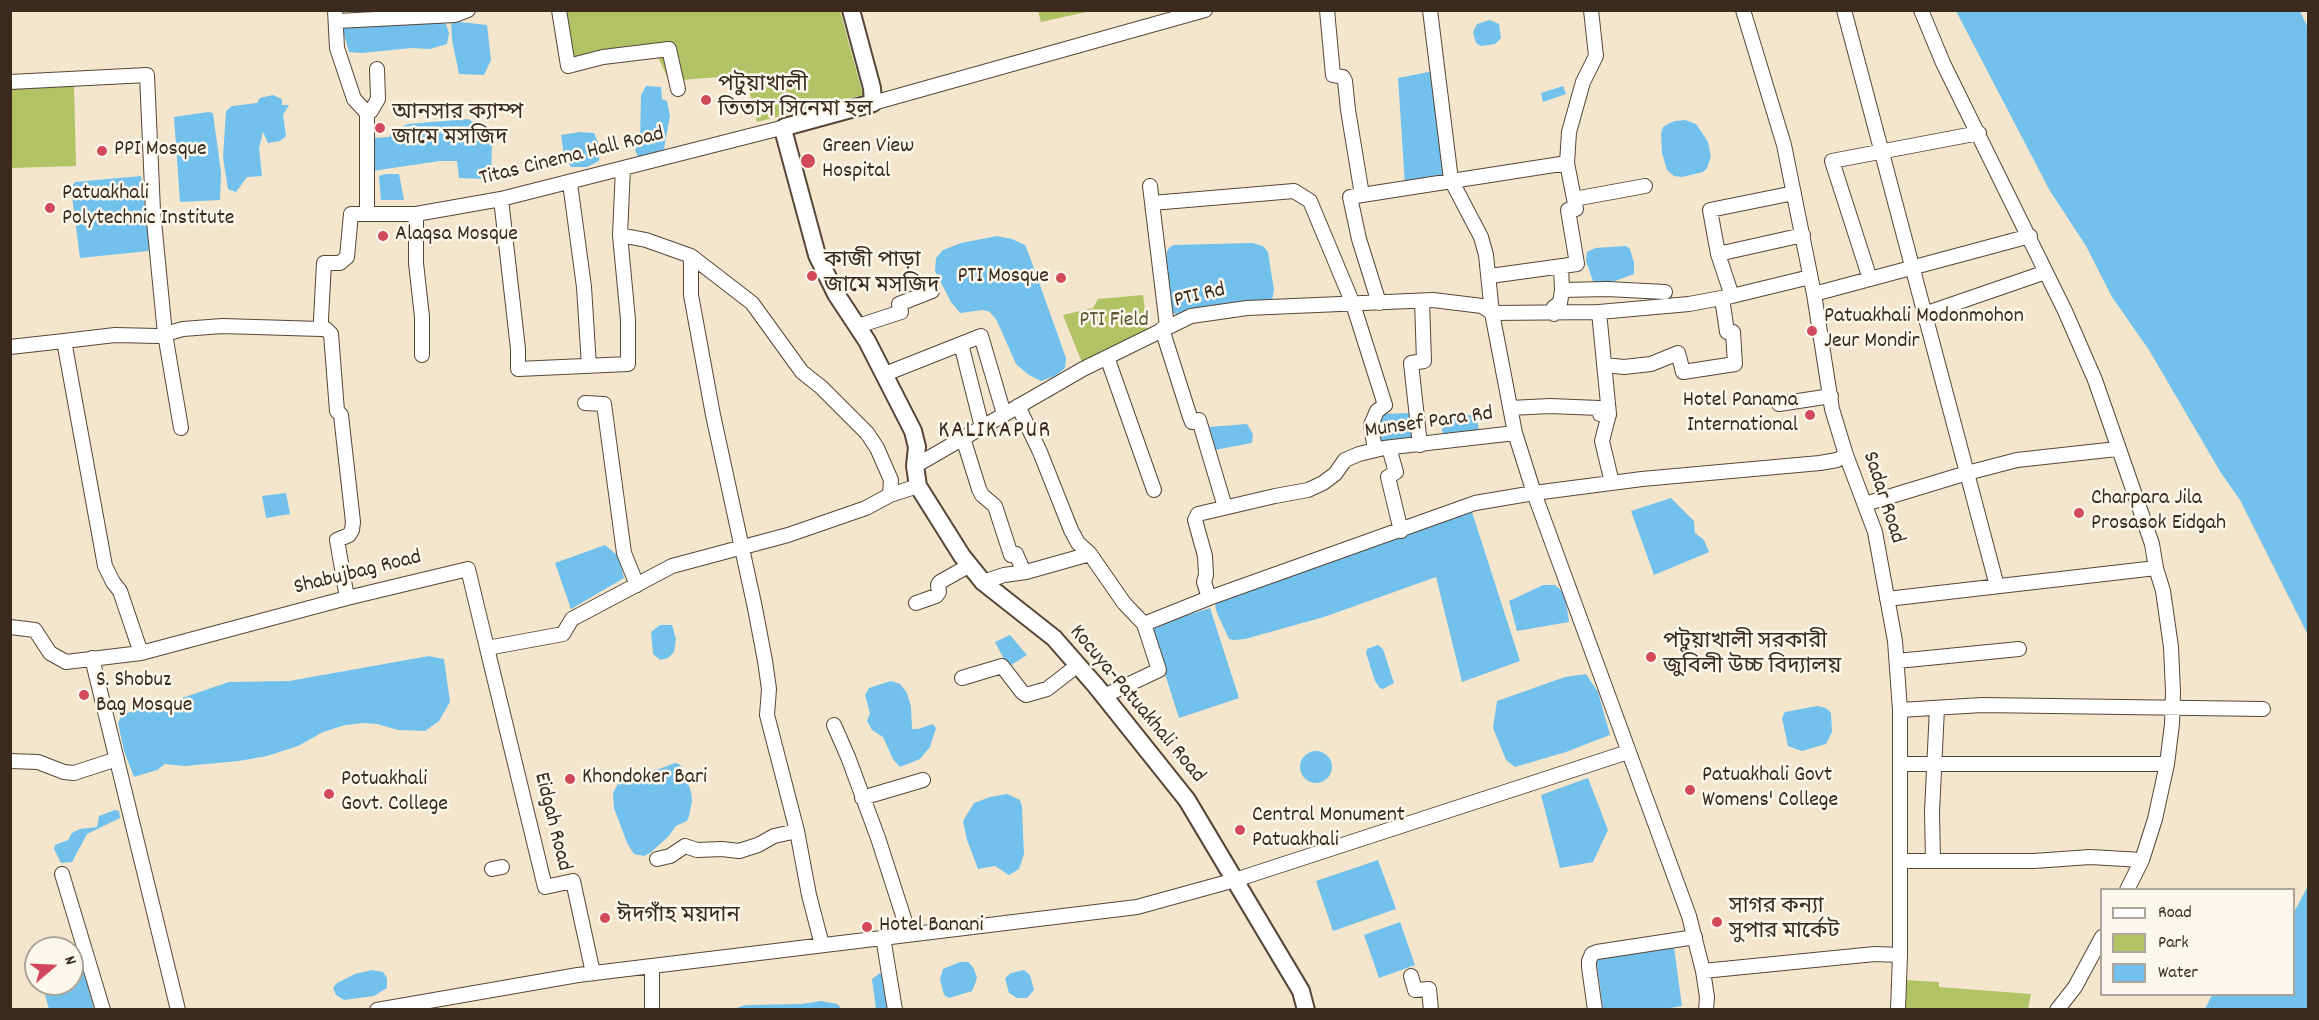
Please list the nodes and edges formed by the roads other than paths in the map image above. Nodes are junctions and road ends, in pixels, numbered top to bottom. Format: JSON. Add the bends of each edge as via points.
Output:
{"nodes":[{"id":1,"x":468,"y":10,"type":"edge"},
{"id":2,"x":559,"y":10,"type":"edge"},
{"id":3,"x":851,"y":10,"type":"edge"},
{"id":4,"x":1205,"y":10,"type":"edge"},
{"id":5,"x":1327,"y":10,"type":"edge"},
{"id":6,"x":1430,"y":10,"type":"edge"},
{"id":7,"x":1592,"y":10,"type":"edge"},
{"id":8,"x":1743,"y":10,"type":"edge"},
{"id":9,"x":1844,"y":10,"type":"edge"},
{"id":10,"x":1921,"y":10,"type":"edge"},
{"id":11,"x":336,"y":16,"type":"edge"},
{"id":12,"x":377,"y":69,"type":"dead end"},
{"id":13,"x":10,"y":82,"type":"edge"},
{"id":14,"x":678,"y":89,"type":"dead end"},
{"id":15,"x":873,"y":103,"type":"junction"},
{"id":16,"x":367,"y":113,"type":"junction"},
{"id":17,"x":785,"y":127,"type":"junction"},
{"id":18,"x":1979,"y":133,"type":"junction"},
{"id":19,"x":1880,"y":152,"type":"junction"},
{"id":20,"x":1567,"y":164,"type":"junction"},
{"id":21,"x":623,"y":168,"type":"junction"},
{"id":22,"x":1451,"y":180,"type":"junction"},
{"id":23,"x":570,"y":183,"type":"junction"},
{"id":24,"x":1150,"y":186,"type":"dead end"},
{"id":25,"x":1645,"y":186,"type":"dead end"},
{"id":26,"x":1794,"y":193,"type":"junction"},
{"id":27,"x":1362,"y":195,"type":"junction"},
{"id":28,"x":1574,"y":198,"type":"junction"},
{"id":29,"x":501,"y":199,"type":"junction"},
{"id":30,"x":1152,"y":203,"type":"junction"},
{"id":31,"x":367,"y":214,"type":"junction"},
{"id":32,"x":416,"y":214,"type":"junction"},
{"id":33,"x":620,"y":235,"type":"junction"},
{"id":34,"x":1803,"y":236,"type":"junction"},
{"id":35,"x":2030,"y":236,"type":"junction"},
{"id":36,"x":1718,"y":254,"type":"junction"},
{"id":37,"x":691,"y":256,"type":"junction"},
{"id":38,"x":1561,"y":266,"type":"junction"},
{"id":39,"x":1912,"y":267,"type":"junction"},
{"id":40,"x":2046,"y":272,"type":"junction"},
{"id":41,"x":1490,"y":276,"type":"junction"},
{"id":42,"x":1810,"y":277,"type":"junction"},
{"id":43,"x":1870,"y":279,"type":"junction"},
{"id":44,"x":1562,"y":290,"type":"junction"},
{"id":45,"x":932,"y":291,"type":"dead end"},
{"id":46,"x":1665,"y":292,"type":"dead end"},
{"id":47,"x":1814,"y":294,"type":"junction"},
{"id":48,"x":1727,"y":297,"type":"junction"},
{"id":49,"x":1422,"y":301,"type":"junction"},
{"id":50,"x":1379,"y":303,"type":"junction"},
{"id":51,"x":1353,"y":304,"type":"junction"},
{"id":52,"x":1599,"y":312,"type":"junction"},
{"id":53,"x":1492,"y":314,"type":"junction"},
{"id":54,"x":1554,"y":314,"type":"junction"},
{"id":55,"x":1924,"y":314,"type":"junction"},
{"id":56,"x":858,"y":326,"type":"junction"},
{"id":57,"x":1165,"y":327,"type":"junction"},
{"id":58,"x":321,"y":329,"type":"junction"},
{"id":59,"x":165,"y":334,"type":"junction"},
{"id":60,"x":64,"y":341,"type":"junction"},
{"id":61,"x":961,"y":344,"type":"junction"},
{"id":62,"x":10,"y":347,"type":"edge"},
{"id":63,"x":422,"y":355,"type":"dead end"},
{"id":64,"x":1107,"y":357,"type":"junction"},
{"id":65,"x":1604,"y":365,"type":"junction"},
{"id":66,"x":589,"y":366,"type":"junction"},
{"id":67,"x":885,"y":374,"type":"junction"},
{"id":68,"x":1831,"y":396,"type":"junction"},
{"id":69,"x":585,"y":403,"type":"dead end"},
{"id":70,"x":1779,"y":404,"type":"dead end"},
{"id":71,"x":1018,"y":406,"type":"junction"},
{"id":72,"x":1510,"y":408,"type":"junction"},
{"id":73,"x":1004,"y":414,"type":"junction"},
{"id":74,"x":1609,"y":415,"type":"junction"},
{"id":75,"x":982,"y":427,"type":"junction"},
{"id":76,"x":181,"y":428,"type":"dead end"},
{"id":77,"x":1515,"y":433,"type":"junction"},
{"id":78,"x":963,"y":438,"type":"junction"},
{"id":79,"x":1420,"y":445,"type":"junction"},
{"id":80,"x":1382,"y":449,"type":"junction"},
{"id":81,"x":2118,"y":449,"type":"junction"},
{"id":82,"x":1845,"y":455,"type":"junction"},
{"id":83,"x":915,"y":466,"type":"junction"},
{"id":84,"x":1967,"y":473,"type":"junction"},
{"id":85,"x":1612,"y":483,"type":"junction"},
{"id":86,"x":918,"y":486,"type":"junction"},
{"id":87,"x":1154,"y":490,"type":"dead end"},
{"id":88,"x":1534,"y":493,"type":"junction"},
{"id":89,"x":890,"y":495,"type":"junction"},
{"id":90,"x":1865,"y":504,"type":"junction"},
{"id":91,"x":1226,"y":507,"type":"junction"},
{"id":92,"x":1401,"y":531,"type":"junction"},
{"id":93,"x":742,"y":547,"type":"junction"},
{"id":94,"x":1090,"y":554,"type":"junction"},
{"id":95,"x":970,"y":566,"type":"junction"},
{"id":96,"x":2156,"y":568,"type":"junction"},
{"id":97,"x":1024,"y":572,"type":"junction"},
{"id":98,"x":983,"y":582,"type":"junction"},
{"id":99,"x":637,"y":585,"type":"junction"},
{"id":100,"x":1997,"y":586,"type":"junction"},
{"id":101,"x":347,"y":598,"type":"junction"},
{"id":102,"x":1209,"y":598,"type":"junction"},
{"id":103,"x":1887,"y":599,"type":"junction"},
{"id":104,"x":916,"y":603,"type":"dead end"},
{"id":105,"x":1144,"y":624,"type":"junction"},
{"id":106,"x":10,"y":627,"type":"edge"},
{"id":107,"x":487,"y":648,"type":"junction"},
{"id":108,"x":2019,"y":649,"type":"dead end"},
{"id":109,"x":141,"y":653,"type":"junction"},
{"id":110,"x":92,"y":658,"type":"junction"},
{"id":111,"x":1897,"y":661,"type":"junction"},
{"id":112,"x":1078,"y":665,"type":"junction"},
{"id":113,"x":962,"y":678,"type":"dead end"},
{"id":114,"x":1104,"y":696,"type":"junction"},
{"id":115,"x":1936,"y":708,"type":"junction"},
{"id":116,"x":2172,"y":709,"type":"junction"},
{"id":117,"x":2263,"y":709,"type":"dead end"},
{"id":118,"x":1900,"y":710,"type":"junction"},
{"id":119,"x":834,"y":725,"type":"dead end"},
{"id":120,"x":1628,"y":752,"type":"junction"},
{"id":121,"x":117,"y":759,"type":"junction"},
{"id":122,"x":10,"y":761,"type":"edge"},
{"id":123,"x":1900,"y":764,"type":"junction"},
{"id":124,"x":2167,"y":764,"type":"junction"},
{"id":125,"x":1934,"y":765,"type":"junction"},
{"id":126,"x":923,"y":780,"type":"dead end"},
{"id":127,"x":862,"y":798,"type":"junction"},
{"id":128,"x":797,"y":831,"type":"junction"},
{"id":129,"x":657,"y":859,"type":"dead end"},
{"id":130,"x":2142,"y":860,"type":"junction"},
{"id":131,"x":1900,"y":861,"type":"junction"},
{"id":132,"x":1933,"y":861,"type":"junction"},
{"id":133,"x":62,"y":874,"type":"dead end"},
{"id":134,"x":1235,"y":880,"type":"junction"},
{"id":135,"x":2128,"y":888,"type":"edge"},
{"id":136,"x":909,"y":934,"type":"junction"},
{"id":137,"x":1695,"y":937,"type":"junction"},
{"id":138,"x":883,"y":938,"type":"junction"},
{"id":139,"x":2100,"y":942,"type":"edge"},
{"id":140,"x":822,"y":945,"type":"junction"},
{"id":141,"x":1900,"y":955,"type":"junction"},
{"id":142,"x":652,"y":966,"type":"junction"},
{"id":143,"x":1703,"y":971,"type":"junction"},
{"id":144,"x":592,"y":973,"type":"junction"},
{"id":145,"x":1411,"y":976,"type":"dead end"},
{"id":146,"x":418,"y":1006,"type":"edge"},
{"id":147,"x":103,"y":1010,"type":"edge"},
{"id":148,"x":178,"y":1010,"type":"edge"},
{"id":149,"x":377,"y":1010,"type":"edge"},
{"id":150,"x":652,"y":1010,"type":"edge"},
{"id":151,"x":895,"y":1010,"type":"edge"},
{"id":152,"x":1306,"y":1010,"type":"edge"},
{"id":153,"x":1431,"y":1010,"type":"edge"},
{"id":154,"x":1595,"y":1010,"type":"edge"},
{"id":155,"x":1706,"y":1010,"type":"edge"},
{"id":156,"x":1898,"y":1010,"type":"edge"},
{"id":157,"x":2057,"y":1010,"type":"edge"}],
"edges":[{"from":1,"to":11,"type":"street","via":[[455,15]]},
{"from":2,"to":14,"type":"street","via":[[568,66],[603,57],[669,49]]},
{"from":3,"to":15,"type":"main road"},
{"from":4,"to":15,"type":"street"},
{"from":5,"to":27,"type":"street","via":[[1333,75],[1345,81]]},
{"from":6,"to":22,"type":"street"},
{"from":7,"to":20,"type":"street","via":[[1596,56],[1583,82],[1569,132]]},
{"from":8,"to":26,"type":"street","name":"Sadar Road"},
{"from":9,"to":19,"type":"street"},
{"from":10,"to":18,"type":"street"},
{"from":11,"to":16,"type":"street","via":[[337,48],[354,99]]},
{"from":12,"to":16,"type":"street","via":[[378,99]]},
{"from":13,"to":59,"type":"street","via":[[147,75],[153,212]]},
{"from":15,"to":17,"type":"main road"},
{"from":16,"to":31,"type":"street"},
{"from":17,"to":21,"type":"street","name":"Titas Cinema Hall Road"},
{"from":17,"to":56,"type":"main road","name":"Kocuya-Patuakhali Road","via":[[817,255],[836,294]]},
{"from":18,"to":19,"type":"street"},
{"from":18,"to":35,"type":"street"},
{"from":19,"to":39,"type":"street"},
{"from":19,"to":43,"type":"street","via":[[1832,161]]},
{"from":20,"to":22,"type":"street"},
{"from":20,"to":28,"type":"street"},
{"from":21,"to":23,"type":"street","name":"Titas Cinema Hall Road"},
{"from":21,"to":33,"type":"street"},
{"from":22,"to":27,"type":"street"},
{"from":22,"to":41,"type":"street","via":[[1481,237]]},
{"from":23,"to":29,"type":"street","name":"Titas Cinema Hall Road"},
{"from":23,"to":66,"type":"street","via":[[584,287]]},
{"from":24,"to":30,"type":"street"},
{"from":25,"to":28,"type":"street"},
{"from":26,"to":34,"type":"street","name":"Sadar Road"},
{"from":26,"to":36,"type":"street","via":[[1710,210]]},
{"from":27,"to":50,"type":"street","via":[[1350,197]]},
{"from":28,"to":38,"type":"street","via":[[1576,209],[1568,210],[1577,264]]},
{"from":29,"to":32,"type":"street","name":"Titas Cinema Hall Road"},
{"from":29,"to":66,"type":"street","via":[[518,369]]},
{"from":30,"to":51,"type":"street","via":[[1293,190],[1303,194],[1316,210]]},
{"from":30,"to":57,"type":"street"},
{"from":31,"to":32,"type":"street","name":"Titas Cinema Hall Road"},
{"from":31,"to":58,"type":"street","via":[[351,214],[344,261],[324,263]]},
{"from":32,"to":63,"type":"street"},
{"from":33,"to":37,"type":"street"},
{"from":33,"to":66,"type":"street","via":[[628,364]]},
{"from":34,"to":36,"type":"street"},
{"from":34,"to":42,"type":"street","name":"Sadar Road"},
{"from":35,"to":39,"type":"street"},
{"from":35,"to":40,"type":"street"},
{"from":36,"to":48,"type":"street"},
{"from":37,"to":89,"type":"street","via":[[752,303],[802,372],[867,433],[891,480]]},
{"from":37,"to":93,"type":"street","via":[[691,295]]},
{"from":38,"to":41,"type":"street"},
{"from":38,"to":44,"type":"street"},
{"from":39,"to":43,"type":"street"},
{"from":39,"to":55,"type":"street"},
{"from":40,"to":55,"type":"street"},
{"from":40,"to":81,"type":"street","via":[[2095,380]]},
{"from":41,"to":53,"type":"street"},
{"from":42,"to":47,"type":"street","name":"Sadar Road"},
{"from":42,"to":48,"type":"street"},
{"from":43,"to":47,"type":"street"},
{"from":44,"to":46,"type":"street"},
{"from":44,"to":54,"type":"street"},
{"from":45,"to":56,"type":"street","via":[[899,304],[901,312]]},
{"from":47,"to":68,"type":"street","name":"Sadar Road"},
{"from":48,"to":52,"type":"street"},
{"from":48,"to":65,"type":"street","via":[[1727,332],[1733,332],[1735,364],[1683,372],[1678,353],[1651,364]]},
{"from":49,"to":50,"type":"street","name":"PTI Rd"},
{"from":49,"to":53,"type":"street","name":"PTI Rd","via":[[1469,303]]},
{"from":49,"to":79,"type":"street","via":[[1424,361],[1411,363]]},
{"from":50,"to":51,"type":"street","name":"PTI Rd"},
{"from":51,"to":57,"type":"street","name":"PTI Rd","via":[[1247,308],[1191,316]]},
{"from":51,"to":80,"type":"street","via":[[1385,405],[1371,424]]},
{"from":52,"to":54,"type":"street"},
{"from":52,"to":65,"type":"street"},
{"from":53,"to":54,"type":"street"},
{"from":53,"to":72,"type":"street"},
{"from":55,"to":84,"type":"street"},
{"from":56,"to":67,"type":"main road","name":"Kocuya-Patuakhali Road"},
{"from":57,"to":64,"type":"street","name":"PTI Rd"},
{"from":57,"to":91,"type":"street","via":[[1192,422],[1199,420]]},
{"from":58,"to":59,"type":"street","via":[[222,326]]},
{"from":58,"to":101,"type":"street","via":[[331,334],[353,522],[349,535],[337,540]]},
{"from":59,"to":60,"type":"street"},
{"from":59,"to":76,"type":"street"},
{"from":60,"to":62,"type":"street"},
{"from":60,"to":109,"type":"street","via":[[105,566],[120,591]]},
{"from":61,"to":67,"type":"street"},
{"from":61,"to":73,"type":"street","via":[[981,336]]},
{"from":61,"to":75,"type":"street"},
{"from":64,"to":71,"type":"street","name":"PTI Rd"},
{"from":64,"to":87,"type":"street"},
{"from":65,"to":74,"type":"street"},
{"from":67,"to":83,"type":"main road","name":"Kocuya-Patuakhali Road","via":[[914,431]]},
{"from":68,"to":70,"type":"street"},
{"from":68,"to":82,"type":"street","name":"Sadar Road"},
{"from":69,"to":99,"type":"street","via":[[604,404],[624,553]]},
{"from":71,"to":73,"type":"street","name":"PTI Rd"},
{"from":71,"to":94,"type":"street","via":[[1071,530]]},
{"from":72,"to":74,"type":"street","via":[[1599,408],[1600,414]]},
{"from":72,"to":77,"type":"street"},
{"from":73,"to":75,"type":"street","name":"PTI Rd"},
{"from":74,"to":85,"type":"street","via":[[1602,441]]},
{"from":75,"to":78,"type":"street","name":"PTI Rd"},
{"from":77,"to":79,"type":"street","name":"Munsef Para Rd"},
{"from":77,"to":88,"type":"street"},
{"from":78,"to":83,"type":"street","name":"PTI Rd"},
{"from":78,"to":97,"type":"street","via":[[978,489],[995,506],[1011,555],[1016,554]]},
{"from":79,"to":80,"type":"street","name":"Munsef Para Rd"},
{"from":80,"to":91,"type":"street","name":"Munsef Para Rd","via":[[1344,460],[1335,474],[1308,490]]},
{"from":80,"to":92,"type":"street","via":[[1396,472],[1388,477]]},
{"from":81,"to":84,"type":"street","via":[[2018,460]]},
{"from":81,"to":96,"type":"street"},
{"from":82,"to":85,"type":"street","via":[[1820,463]]},
{"from":82,"to":90,"type":"street","name":"Sadar Road"},
{"from":83,"to":86,"type":"main road","name":"Kocuya-Patuakhali Road"},
{"from":84,"to":90,"type":"street"},
{"from":84,"to":100,"type":"street"},
{"from":85,"to":88,"type":"street"},
{"from":86,"to":89,"type":"street"},
{"from":86,"to":95,"type":"main road","name":"Kocuya-Patuakhali Road"},
{"from":88,"to":92,"type":"street","via":[[1475,503]]},
{"from":88,"to":120,"type":"street"},
{"from":89,"to":93,"type":"street","via":[[866,508]]},
{"from":90,"to":103,"type":"street","name":"Sadar Road","via":[[1875,532]]},
{"from":91,"to":102,"type":"street","name":"Munsef Para Rd","via":[[1198,514],[1195,520],[1205,556],[1204,582]]},
{"from":92,"to":102,"type":"street"},
{"from":93,"to":99,"type":"street","via":[[672,566]]},
{"from":93,"to":128,"type":"street","via":[[769,689],[767,715]]},
{"from":94,"to":97,"type":"street"},
{"from":94,"to":105,"type":"street","via":[[1124,603]]},
{"from":95,"to":98,"type":"main road","name":"Kocuya-Patuakhali Road"},
{"from":95,"to":104,"type":"street","via":[[940,582],[936,596]]},
{"from":96,"to":100,"type":"street"},
{"from":96,"to":116,"type":"street","via":[[2171,647]]},
{"from":97,"to":98,"type":"street"},
{"from":98,"to":112,"type":"main road","name":"Kocuya-Patuakhali Road","via":[[1054,638]]},
{"from":99,"to":107,"type":"street","via":[[572,619],[563,634]]},
{"from":100,"to":103,"type":"street"},
{"from":101,"to":107,"type":"street","name":"Shabujbag Road","via":[[468,569]]},
{"from":101,"to":109,"type":"street","name":"Shabujbag Road"},
{"from":102,"to":105,"type":"street"},
{"from":103,"to":111,"type":"street","name":"Sadar Road"},
{"from":105,"to":114,"type":"street","via":[[1159,670]]},
{"from":106,"to":110,"type":"street","name":"Shabujbag Road","via":[[35,630],[50,653],[66,662]]},
{"from":107,"to":144,"type":"street","name":"Eidgah Road","via":[[545,887],[573,881]]},
{"from":108,"to":111,"type":"street"},
{"from":109,"to":110,"type":"street","name":"Shabujbag Road"},
{"from":110,"to":121,"type":"street"},
{"from":111,"to":118,"type":"street","name":"Sadar Road"},
{"from":112,"to":113,"type":"street","via":[[1047,689],[1026,694],[1002,666]]},
{"from":112,"to":114,"type":"main road","name":"Kocuya-Patuakhali Road"},
{"from":114,"to":134,"type":"main road","name":"Kocuya-Patuakhali Road","via":[[1187,800]]},
{"from":115,"to":116,"type":"street","via":[[2088,705]]},
{"from":115,"to":118,"type":"street"},
{"from":115,"to":125,"type":"street"},
{"from":116,"to":117,"type":"street"},
{"from":116,"to":124,"type":"street"},
{"from":118,"to":123,"type":"street","name":"Sadar Road"},
{"from":119,"to":127,"type":"street"},
{"from":120,"to":134,"type":"street"},
{"from":120,"to":137,"type":"street"},
{"from":121,"to":122,"type":"street","via":[[74,773],[38,762]]},
{"from":121,"to":148,"type":"street"},
{"from":123,"to":125,"type":"street"},
{"from":123,"to":131,"type":"street","name":"Sadar Road"},
{"from":124,"to":125,"type":"street"},
{"from":124,"to":130,"type":"street"},
{"from":125,"to":132,"type":"street"},
{"from":126,"to":127,"type":"street"},
{"from":127,"to":136,"type":"street"},
{"from":128,"to":129,"type":"street","via":[[739,851],[685,846]]},
{"from":128,"to":140,"type":"street"},
{"from":130,"to":132,"type":"street","via":[[2091,857]]},
{"from":130,"to":135,"type":"street"},
{"from":131,"to":132,"type":"street"},
{"from":131,"to":141,"type":"street","name":"Sadar Road"},
{"from":133,"to":147,"type":"street"},
{"from":134,"to":136,"type":"street","via":[[1137,907]]},
{"from":134,"to":152,"type":"main road","name":"Kocuya-Patuakhali Road","via":[[1301,991]]},
{"from":136,"to":138,"type":"street"},
{"from":137,"to":143,"type":"street"},
{"from":137,"to":154,"type":"street","via":[[1592,954],[1589,967]]},
{"from":138,"to":140,"type":"street"},
{"from":138,"to":151,"type":"street"},
{"from":139,"to":157,"type":"street"},
{"from":140,"to":142,"type":"street"},
{"from":141,"to":143,"type":"street","via":[[1875,954]]},
{"from":141,"to":156,"type":"street","name":"Sadar Road"},
{"from":142,"to":144,"type":"street"},
{"from":142,"to":150,"type":"street"},
{"from":143,"to":155,"type":"street"},
{"from":144,"to":146,"type":"street"},
{"from":145,"to":153,"type":"street","via":[[1414,990],[1429,989]]},
{"from":146,"to":149,"type":"street"}]}
